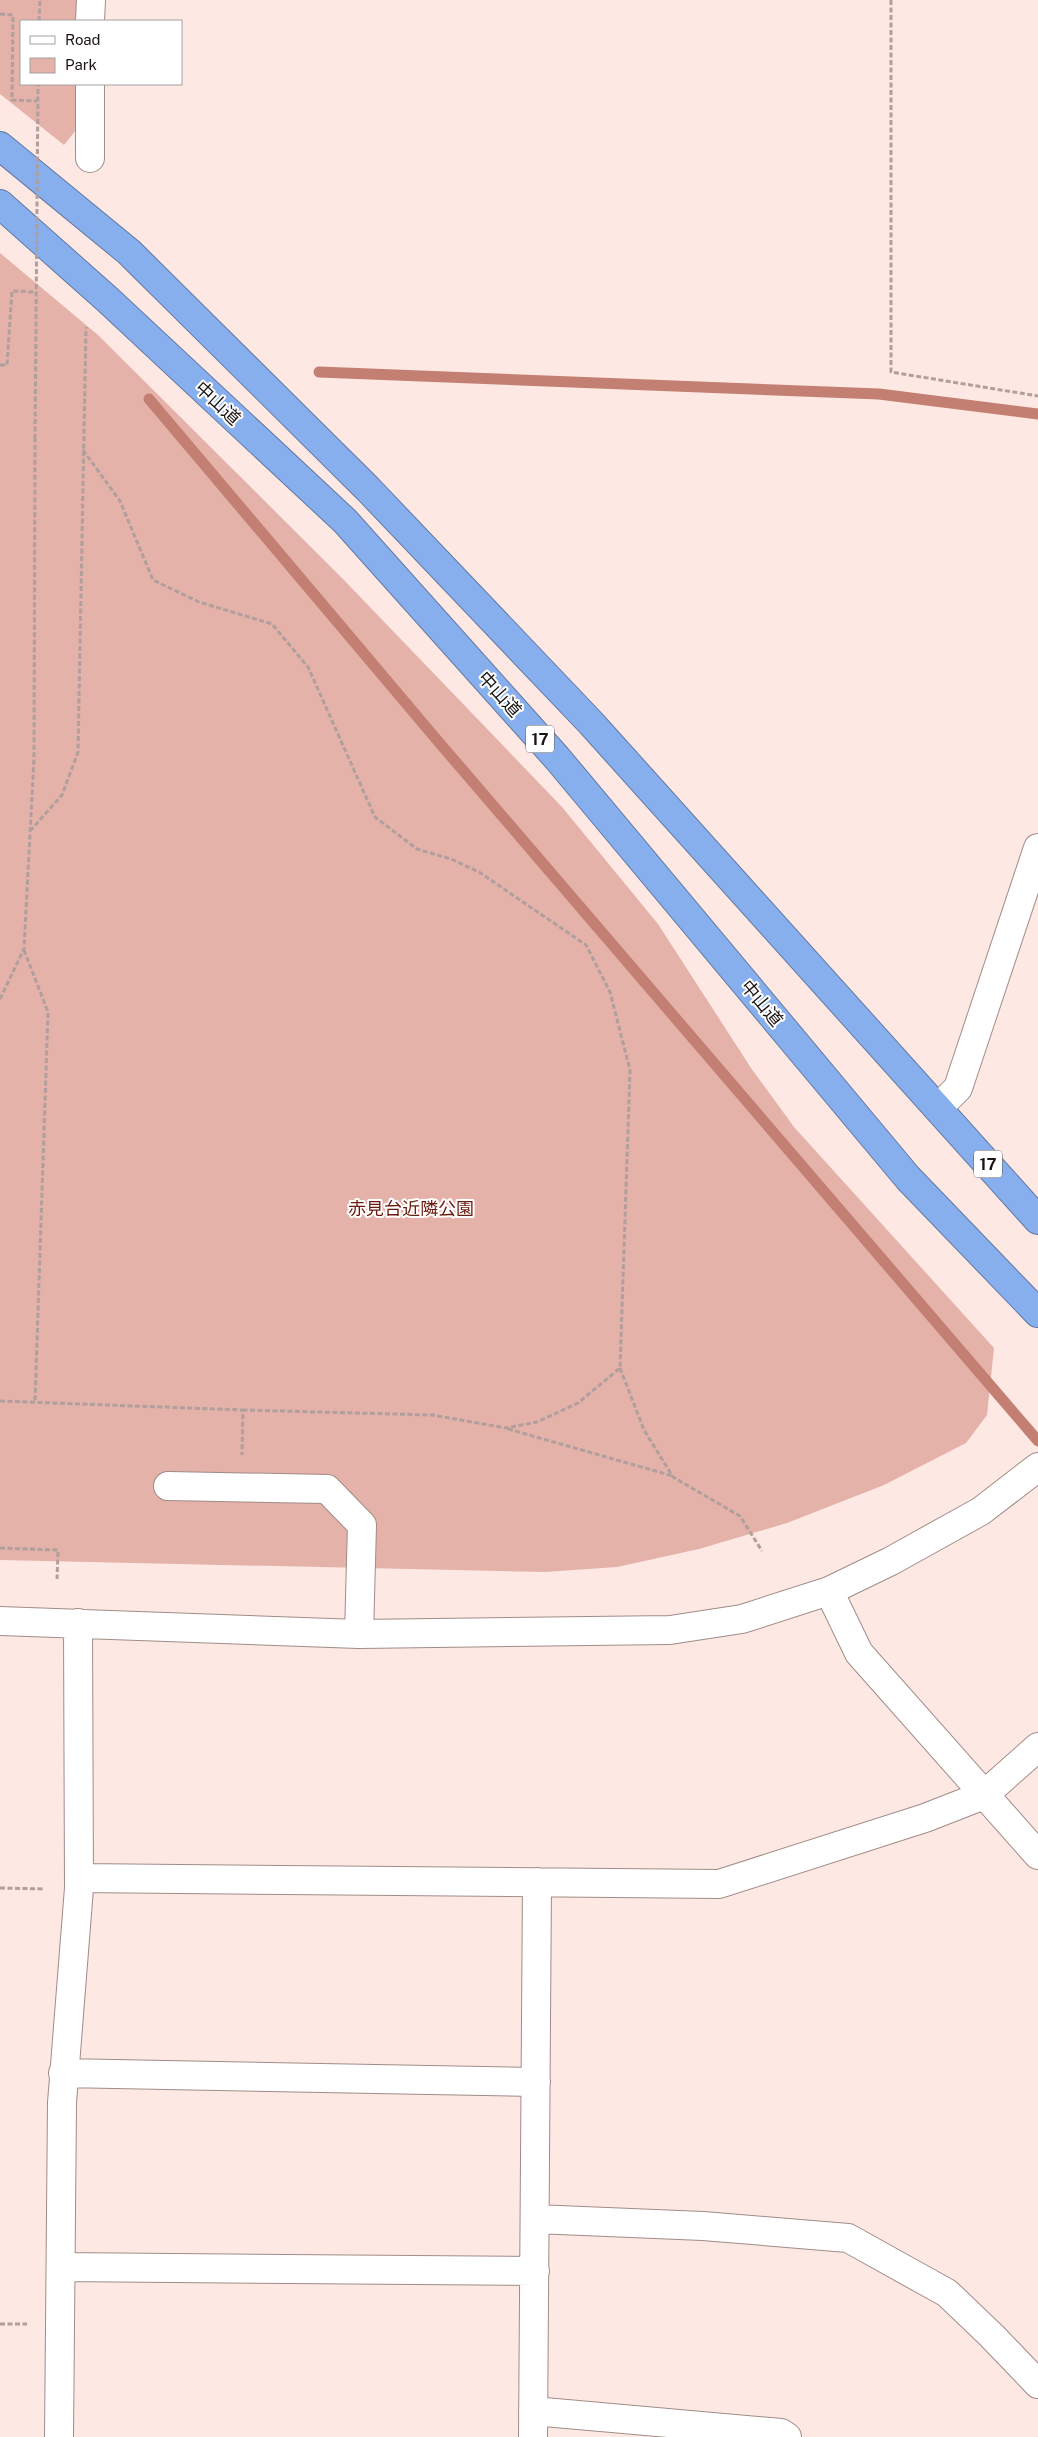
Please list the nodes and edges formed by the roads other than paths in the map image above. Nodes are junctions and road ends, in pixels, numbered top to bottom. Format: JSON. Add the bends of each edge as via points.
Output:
{"nodes":[{"id":1,"x":91,"y":0,"type":"edge"},
{"id":2,"x":90,"y":20,"type":"edge"},
{"id":3,"x":90,"y":85,"type":"edge"},
{"id":4,"x":0,"y":146,"type":"edge"},
{"id":5,"x":90,"y":158,"type":"dead end"},
{"id":6,"x":0,"y":204,"type":"edge"},
{"id":7,"x":1038,"y":848,"type":"edge"},
{"id":8,"x":938,"y":1108,"type":"junction"},
{"id":9,"x":1038,"y":1220,"type":"edge"},
{"id":10,"x":1038,"y":1313,"type":"edge"},
{"id":11,"x":1038,"y":1467,"type":"edge"},
{"id":12,"x":168,"y":1486,"type":"dead end"},
{"id":13,"x":829,"y":1591,"type":"junction"},
{"id":14,"x":0,"y":1621,"type":"edge"},
{"id":15,"x":78,"y":1623,"type":"junction"},
{"id":16,"x":359,"y":1634,"type":"junction"},
{"id":17,"x":1038,"y":1747,"type":"edge"},
{"id":18,"x":984,"y":1795,"type":"junction"},
{"id":19,"x":1038,"y":1855,"type":"edge"},
{"id":20,"x":537,"y":1882,"type":"junction"},
{"id":21,"x":79,"y":1883,"type":"junction"},
{"id":22,"x":63,"y":2073,"type":"junction"},
{"id":23,"x":536,"y":2082,"type":"junction"},
{"id":24,"x":535,"y":2219,"type":"junction"},
{"id":25,"x":60,"y":2267,"type":"junction"},
{"id":26,"x":535,"y":2270,"type":"junction"},
{"id":27,"x":1038,"y":2384,"type":"edge"},
{"id":28,"x":533,"y":2424,"type":"edge"},
{"id":29,"x":60,"y":2437,"type":"edge"},
{"id":30,"x":787,"y":2437,"type":"edge"}],
"edges":[{"from":1,"to":2,"type":"street"},
{"from":3,"to":5,"type":"street"},
{"from":4,"to":8,"type":"highway","number":"17","via":[[129,252],[368,488],[591,723]]},
{"from":6,"to":10,"type":"highway","name":"中山道","number":"17","via":[[345,521],[558,758],[908,1178]]},
{"from":7,"to":8,"type":"street","via":[[958,1088]]},
{"from":8,"to":9,"type":"highway","number":"17"},
{"from":11,"to":13,"type":"street","via":[[981,1511]]},
{"from":12,"to":16,"type":"street","via":[[327,1489],[362,1525]]},
{"from":13,"to":16,"type":"street","via":[[742,1619],[670,1630]]},
{"from":13,"to":18,"type":"street","via":[[858,1654]]},
{"from":14,"to":15,"type":"street"},
{"from":15,"to":16,"type":"street"},
{"from":15,"to":21,"type":"street"},
{"from":17,"to":18,"type":"street"},
{"from":18,"to":19,"type":"street"},
{"from":18,"to":20,"type":"street","via":[[925,1818],[719,1884]]},
{"from":20,"to":21,"type":"street"},
{"from":20,"to":23,"type":"street"},
{"from":21,"to":22,"type":"street"},
{"from":22,"to":23,"type":"street"},
{"from":22,"to":25,"type":"street"},
{"from":23,"to":24,"type":"street"},
{"from":24,"to":26,"type":"street"},
{"from":24,"to":27,"type":"street","via":[[703,2226],[848,2238],[947,2293]]},
{"from":25,"to":26,"type":"street"},
{"from":25,"to":29,"type":"street"},
{"from":26,"to":28,"type":"street"},
{"from":28,"to":30,"type":"street","via":[[782,2433]]}]}
